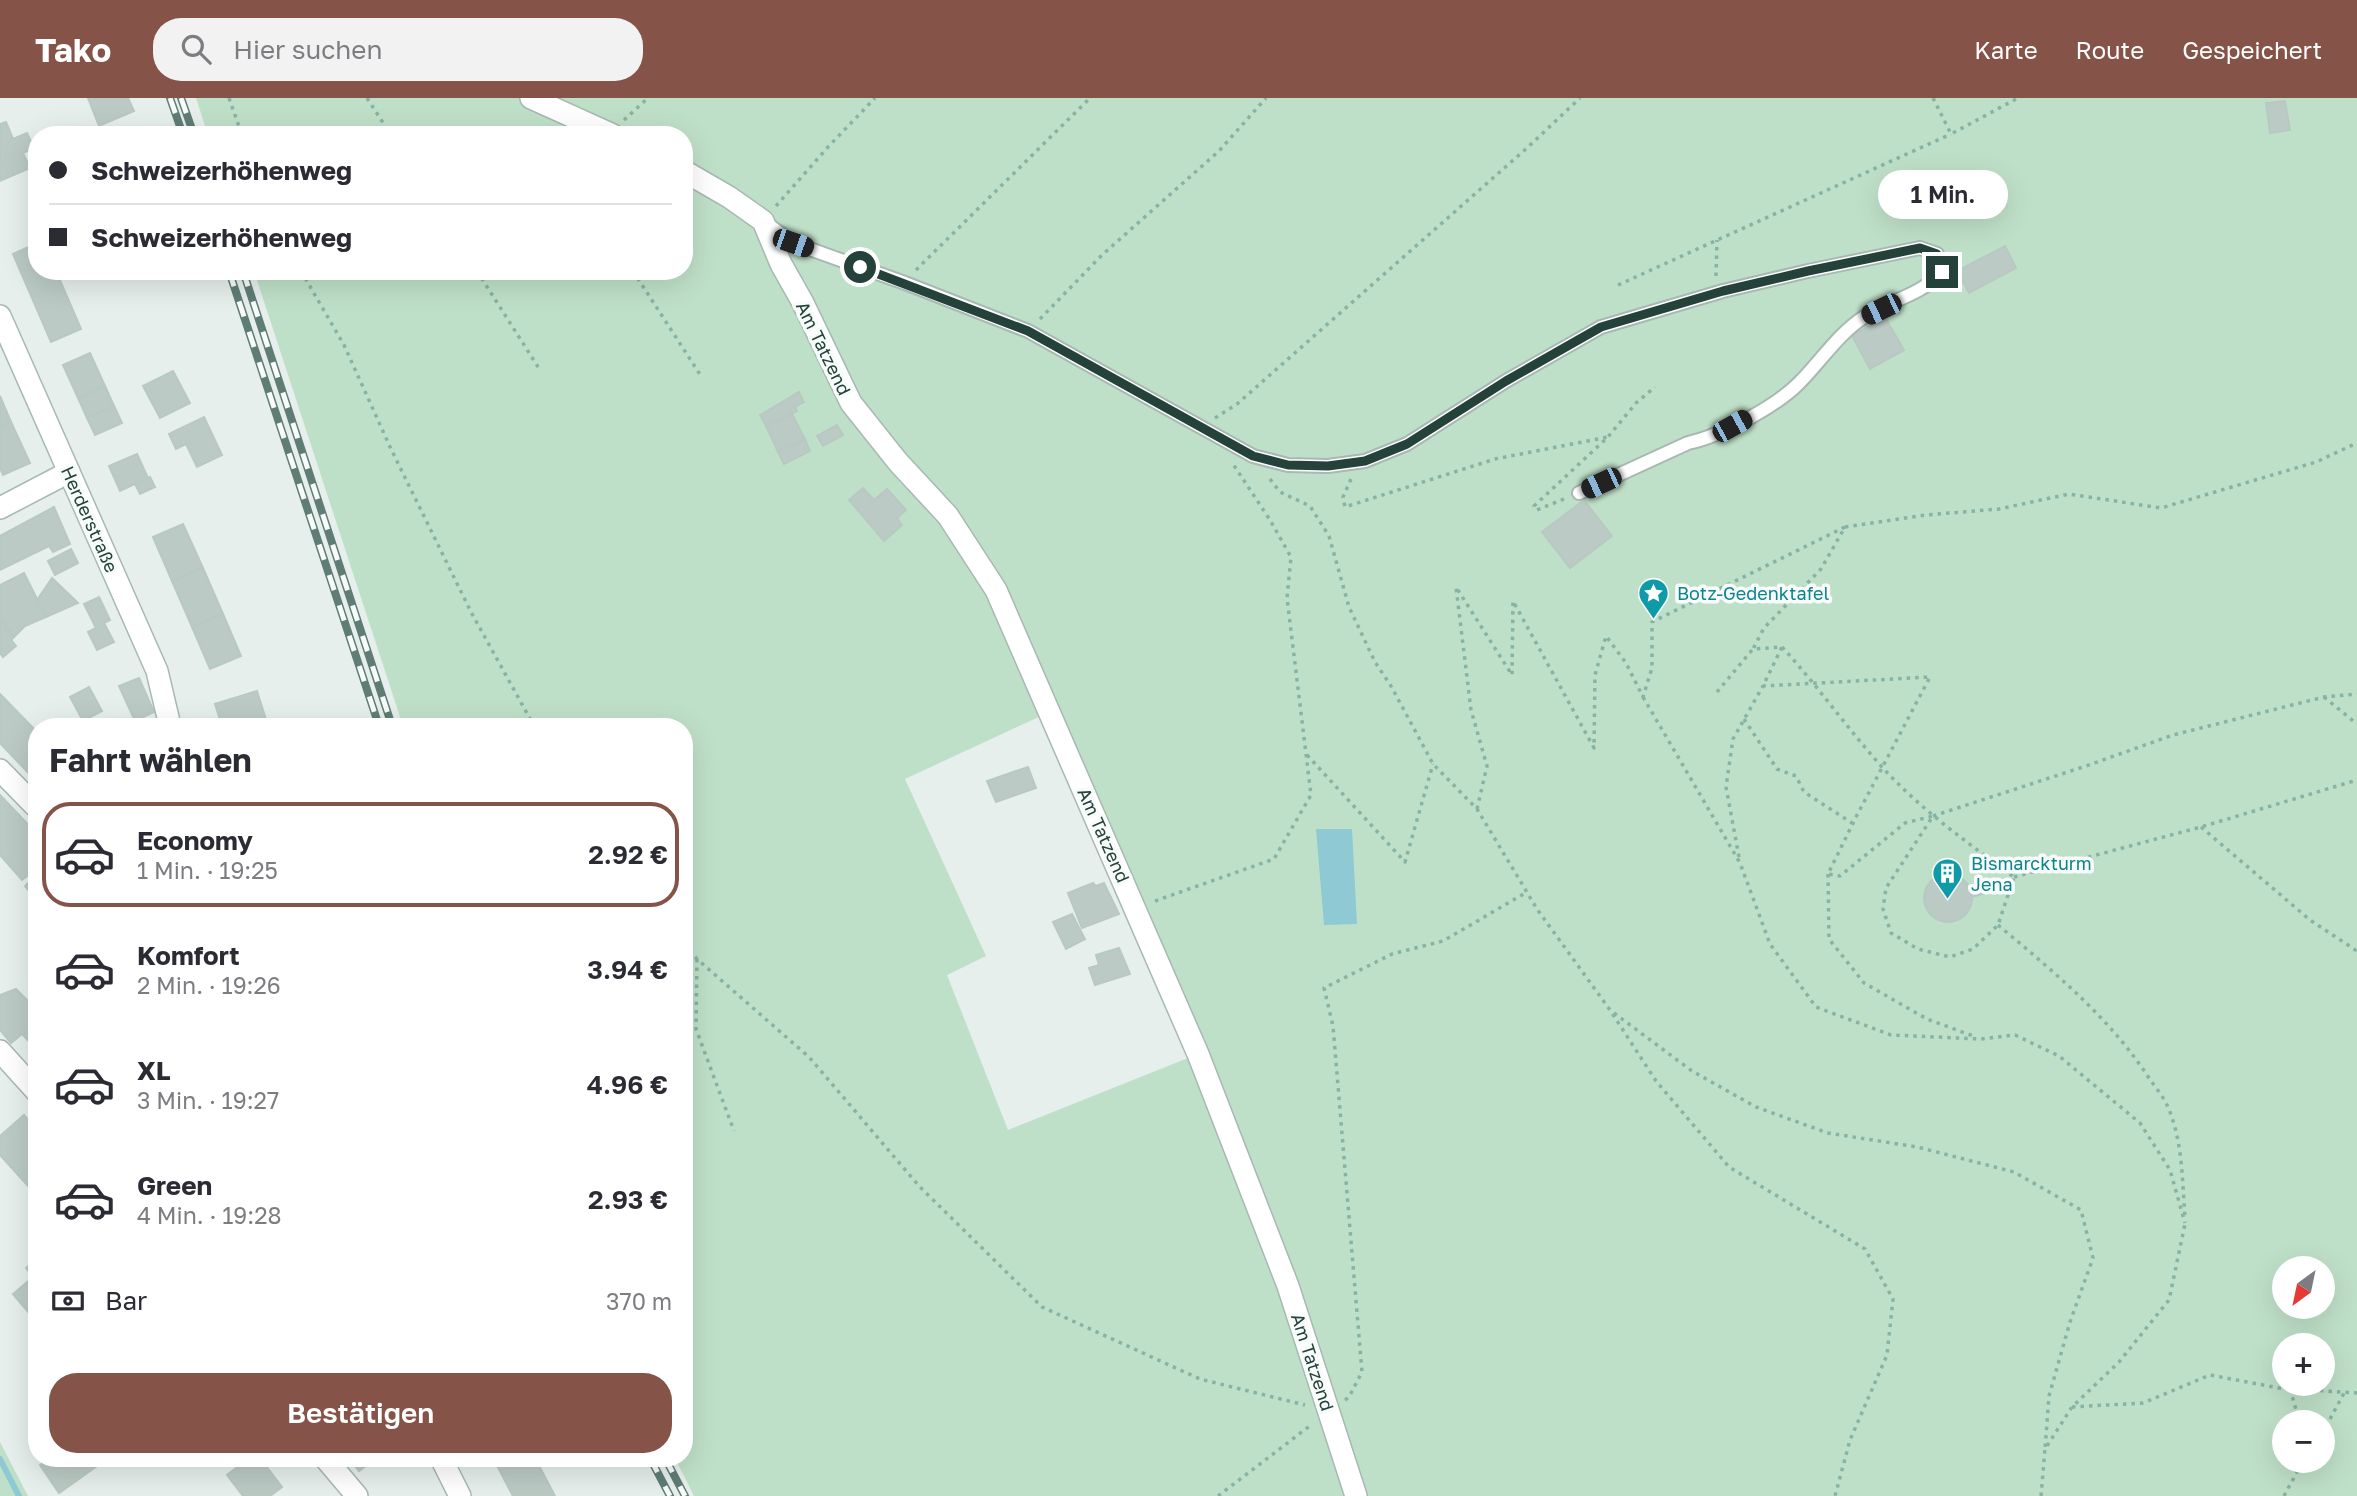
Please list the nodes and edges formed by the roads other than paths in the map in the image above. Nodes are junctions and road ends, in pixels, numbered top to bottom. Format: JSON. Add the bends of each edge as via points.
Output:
{"nodes":[{"id":1,"x":531,"y":98,"type":"edge"},
{"id":2,"x":593,"y":126,"type":"edge"},
{"id":3,"x":693,"y":176,"type":"edge"},
{"id":4,"x":763,"y":221,"type":"junction"},
{"id":5,"x":0,"y":316,"type":"edge"},
{"id":6,"x":69,"y":472,"type":"junction"},
{"id":7,"x":1579,"y":494,"type":"dead end"},
{"id":8,"x":0,"y":508,"type":"edge"},
{"id":9,"x":168,"y":718,"type":"edge"},
{"id":10,"x":0,"y":770,"type":"edge"},
{"id":11,"x":28,"y":799,"type":"edge"},
{"id":12,"x":0,"y":1051,"type":"edge"},
{"id":13,"x":28,"y":1082,"type":"edge"},
{"id":14,"x":333,"y":1467,"type":"edge"},
{"id":15,"x":444,"y":1467,"type":"edge"},
{"id":16,"x":455,"y":1495,"type":"edge"},
{"id":17,"x":357,"y":1496,"type":"edge"},
{"id":18,"x":1356,"y":1496,"type":"edge"}],
"edges":[{"from":1,"to":2,"type":"street"},
{"from":3,"to":4,"type":"street"},
{"from":4,"to":7,"type":"lane","via":[[793,243],[1028,331],[1253,456],[1288,465],[1365,461],[1407,444],[1601,327],[1808,271],[1920,248],[1937,254],[1942,272],[1931,284],[1864,317],[1781,399],[1708,439],[1688,443]]},
{"from":4,"to":18,"type":"street","name":"Am Tatzend","via":[[851,403],[948,516],[996,590],[1198,1054],[1288,1286]]},
{"from":5,"to":6,"type":"street","name":"Herderstraße"},
{"from":6,"to":8,"type":"street"},
{"from":6,"to":9,"type":"street","name":"Herderstraße","via":[[158,671]]},
{"from":10,"to":11,"type":"street"},
{"from":12,"to":13,"type":"street"},
{"from":14,"to":17,"type":"street"},
{"from":15,"to":16,"type":"street"}]}
